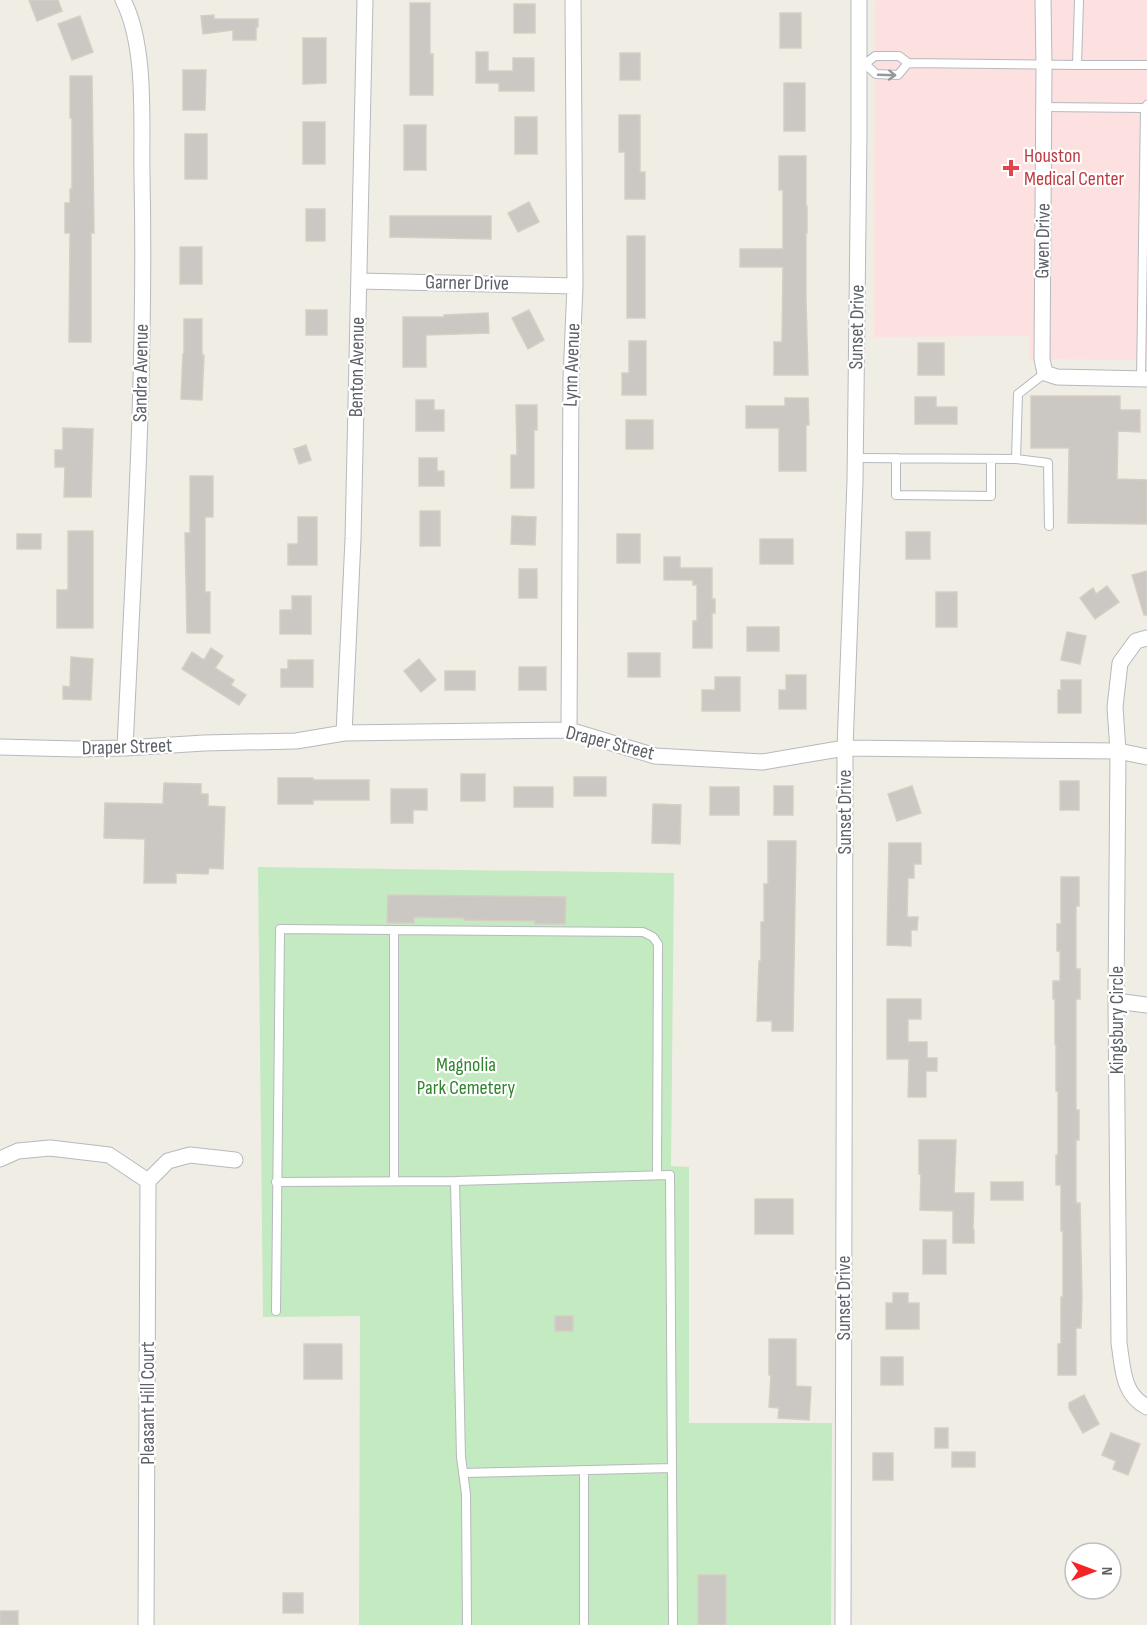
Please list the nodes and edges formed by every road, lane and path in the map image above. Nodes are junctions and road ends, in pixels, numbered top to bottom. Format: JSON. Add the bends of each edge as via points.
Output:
{"nodes":[{"id":1,"x":123,"y":0,"type":"edge"},
{"id":2,"x":365,"y":0,"type":"edge"},
{"id":3,"x":573,"y":0,"type":"edge"},
{"id":4,"x":859,"y":0,"type":"edge"},
{"id":5,"x":1042,"y":0,"type":"edge"},
{"id":6,"x":1079,"y":0,"type":"edge"},
{"id":7,"x":908,"y":63,"type":"junction"},
{"id":8,"x":862,"y":64,"type":"junction"},
{"id":9,"x":1077,"y":65,"type":"junction"},
{"id":10,"x":1147,"y":65,"type":"edge"},
{"id":11,"x":1044,"y":66,"type":"junction"},
{"id":12,"x":1044,"y":107,"type":"junction"},
{"id":13,"x":1146,"y":107,"type":"edge"},
{"id":14,"x":1145,"y":239,"type":"edge"},
{"id":15,"x":359,"y":281,"type":"junction"},
{"id":16,"x":575,"y":286,"type":"junction"},
{"id":17,"x":1145,"y":316,"type":"edge"},
{"id":18,"x":1046,"y":373,"type":"junction"},
{"id":19,"x":1144,"y":379,"type":"edge"},
{"id":20,"x":855,"y":458,"type":"junction"},
{"id":21,"x":896,"y":458,"type":"junction"},
{"id":22,"x":991,"y":459,"type":"junction"},
{"id":23,"x":1016,"y":459,"type":"junction"},
{"id":24,"x":1049,"y":526,"type":"dead end"},
{"id":25,"x":1147,"y":638,"type":"edge"},
{"id":26,"x":569,"y":730,"type":"junction"},
{"id":27,"x":344,"y":734,"type":"junction"},
{"id":28,"x":0,"y":747,"type":"edge"},
{"id":29,"x":125,"y":748,"type":"junction"},
{"id":30,"x":845,"y":748,"type":"junction"},
{"id":31,"x":1118,"y":752,"type":"junction"},
{"id":32,"x":1147,"y":757,"type":"edge"},
{"id":33,"x":394,"y":930,"type":"junction"},
{"id":34,"x":1116,"y":1001,"type":"junction"},
{"id":35,"x":1147,"y":1005,"type":"edge"},
{"id":36,"x":0,"y":1159,"type":"edge"},
{"id":37,"x":235,"y":1160,"type":"dead end"},
{"id":38,"x":657,"y":1175,"type":"junction"},
{"id":39,"x":148,"y":1181,"type":"junction"},
{"id":40,"x":394,"y":1181,"type":"junction"},
{"id":41,"x":455,"y":1181,"type":"junction"},
{"id":42,"x":276,"y":1182,"type":"junction"},
{"id":43,"x":276,"y":1311,"type":"dead end"},
{"id":44,"x":1147,"y":1407,"type":"edge"},
{"id":45,"x":672,"y":1468,"type":"junction"},
{"id":46,"x":584,"y":1470,"type":"junction"},
{"id":47,"x":463,"y":1473,"type":"junction"},
{"id":48,"x":146,"y":1625,"type":"edge"},
{"id":49,"x":467,"y":1625,"type":"edge"},
{"id":50,"x":584,"y":1625,"type":"edge"},
{"id":51,"x":673,"y":1625,"type":"edge"},
{"id":52,"x":843,"y":1625,"type":"edge"}],
"edges":[{"from":1,"to":29,"type":"street","name":"Sandra Avenue","via":[[140,62],[143,232],[141,408]]},
{"from":2,"to":15,"type":"street","name":"Benton Avenue"},
{"from":3,"to":16,"type":"street","name":"Lynn Avenue"},
{"from":4,"to":8,"type":"street","name":"Sunset Drive"},
{"from":5,"to":11,"type":"street","name":"Gwen Drive"},
{"from":6,"to":9,"type":"lane"},
{"from":7,"to":8,"type":"lane","via":[[899,56],[874,56]]},
{"from":8,"to":7,"type":"lane","one_way":true,"via":[[876,74],[898,75]]},
{"from":7,"to":11,"type":"lane"},
{"from":8,"to":20,"type":"street","name":"Sunset Drive"},
{"from":9,"to":10,"type":"lane"},
{"from":9,"to":11,"type":"lane"},
{"from":11,"to":12,"type":"street","name":"Gwen Drive"},
{"from":12,"to":13,"type":"lane"},
{"from":12,"to":18,"type":"street","name":"Gwen Drive","via":[[1042,359]]},
{"from":13,"to":14,"type":"lane"},
{"from":14,"to":17,"type":"lane"},
{"from":15,"to":16,"type":"street","name":"Garner Drive"},
{"from":15,"to":27,"type":"street","name":"Benton Avenue"},
{"from":16,"to":26,"type":"street","name":"Lynn Avenue"},
{"from":17,"to":19,"type":"lane"},
{"from":18,"to":19,"type":"street","via":[[1057,377]]},
{"from":18,"to":23,"type":"lane","via":[[1018,394]]},
{"from":20,"to":21,"type":"lane"},
{"from":20,"to":30,"type":"street","name":"Sunset Drive"},
{"from":21,"to":22,"type":"lane"},
{"from":21,"to":22,"type":"lane","via":[[896,495],[991,496]]},
{"from":22,"to":23,"type":"lane"},
{"from":23,"to":24,"type":"lane","via":[[1048,463]]},
{"from":25,"to":31,"type":"street","name":"Kingsbury Circle","via":[[1136,641],[1120,663],[1114,707]]},
{"from":26,"to":27,"type":"street","name":"Draper Street"},
{"from":26,"to":30,"type":"street","name":"Draper Street","via":[[654,756],[762,762]]},
{"from":27,"to":29,"type":"street","name":"Draper Street","via":[[296,741]]},
{"from":28,"to":29,"type":"street","name":"Draper Street"},
{"from":30,"to":31,"type":"street","name":"Draper Street"},
{"from":30,"to":52,"type":"street","name":"Sunset Drive"},
{"from":31,"to":32,"type":"street","name":"Draper Street"},
{"from":31,"to":34,"type":"street","name":"Kingsbury Circle"},
{"from":33,"to":38,"type":"lane","via":[[643,932],[652,937],[658,944]]},
{"from":33,"to":40,"type":"lane"},
{"from":33,"to":42,"type":"lane","via":[[280,929]]},
{"from":34,"to":35,"type":"street"},
{"from":34,"to":44,"type":"street","name":"Kingsbury Circle","via":[[1119,1343],[1125,1382],[1137,1402]]},
{"from":36,"to":39,"type":"street","via":[[18,1151],[50,1148],[109,1155]]},
{"from":37,"to":39,"type":"street","via":[[190,1155],[168,1161]]},
{"from":38,"to":41,"type":"lane"},
{"from":38,"to":45,"type":"lane","via":[[670,1175]]},
{"from":39,"to":48,"type":"street","name":"Pleasant Hill Court"},
{"from":40,"to":41,"type":"lane"},
{"from":40,"to":42,"type":"lane"},
{"from":41,"to":47,"type":"lane"},
{"from":42,"to":43,"type":"lane"},
{"from":45,"to":46,"type":"lane"},
{"from":45,"to":51,"type":"lane"},
{"from":46,"to":47,"type":"lane"},
{"from":46,"to":50,"type":"lane"},
{"from":47,"to":49,"type":"lane"}]}
